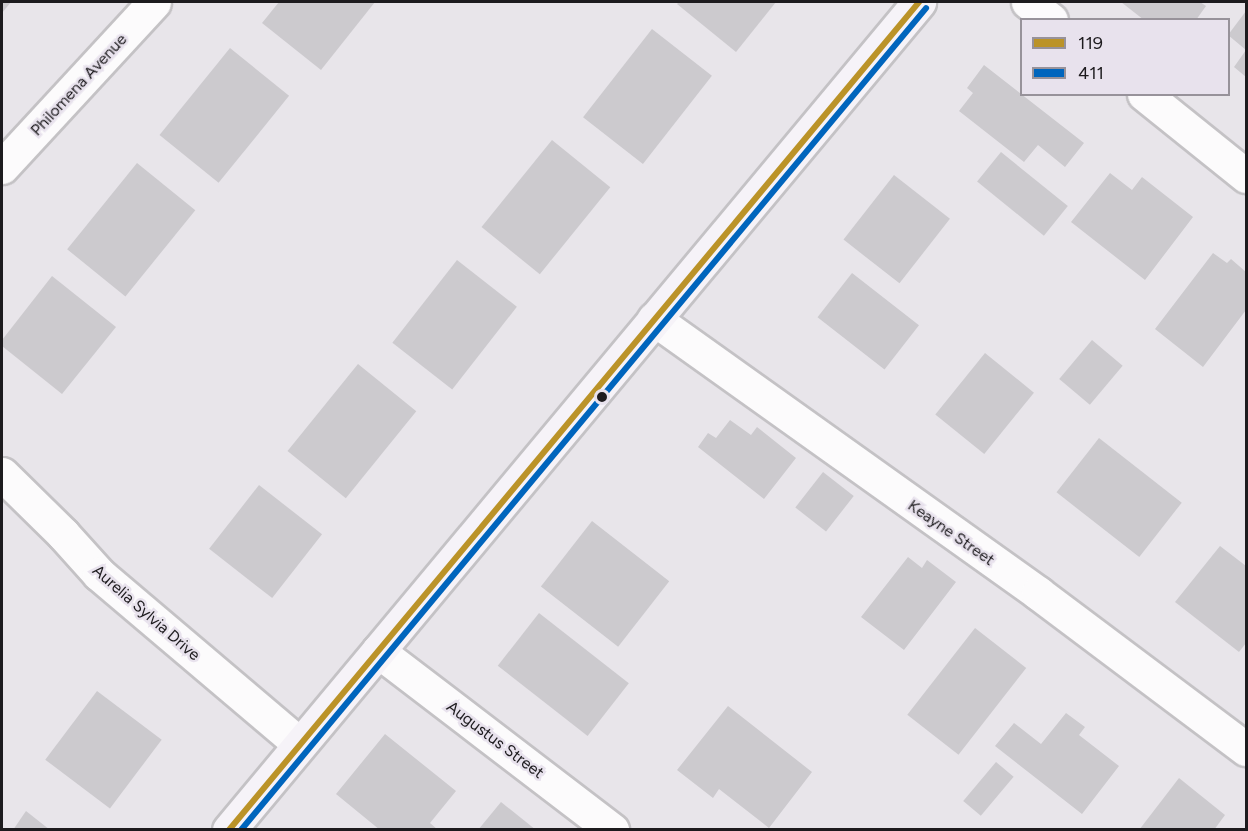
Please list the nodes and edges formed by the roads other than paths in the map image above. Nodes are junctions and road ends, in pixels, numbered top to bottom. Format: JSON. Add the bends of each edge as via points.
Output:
{"nodes":[{"id":1,"x":154,"y":2,"type":"edge"},
{"id":2,"x":919,"y":2,"type":"edge"},
{"id":3,"x":1028,"y":2,"type":"edge"},
{"id":4,"x":1048,"y":18,"type":"edge"},
{"id":5,"x":1146,"y":96,"type":"edge"},
{"id":6,"x":2,"y":167,"type":"edge"},
{"id":7,"x":1246,"y":176,"type":"edge"},
{"id":8,"x":654,"y":320,"type":"junction"},
{"id":9,"x":2,"y":474,"type":"edge"},
{"id":10,"x":378,"y":651,"type":"junction"},
{"id":11,"x":298,"y":743,"type":"junction"},
{"id":12,"x":1246,"y":748,"type":"edge"},
{"id":13,"x":229,"y":830,"type":"edge"},
{"id":14,"x":612,"y":830,"type":"edge"}],
"edges":[{"from":1,"to":6,"type":"street","name":"Philomena Avenue"},
{"from":2,"to":8,"type":"street"},
{"from":3,"to":4,"type":"street"},
{"from":5,"to":7,"type":"street"},
{"from":8,"to":10,"type":"street"},
{"from":8,"to":12,"type":"street","name":"Keayne Street","via":[[1038,593]]},
{"from":9,"to":11,"type":"street","name":"Aurelia Sylvia Drive","via":[[99,574]]},
{"from":10,"to":11,"type":"street"},
{"from":10,"to":14,"type":"street","name":"Augustus Street"},
{"from":11,"to":13,"type":"street"}]}
